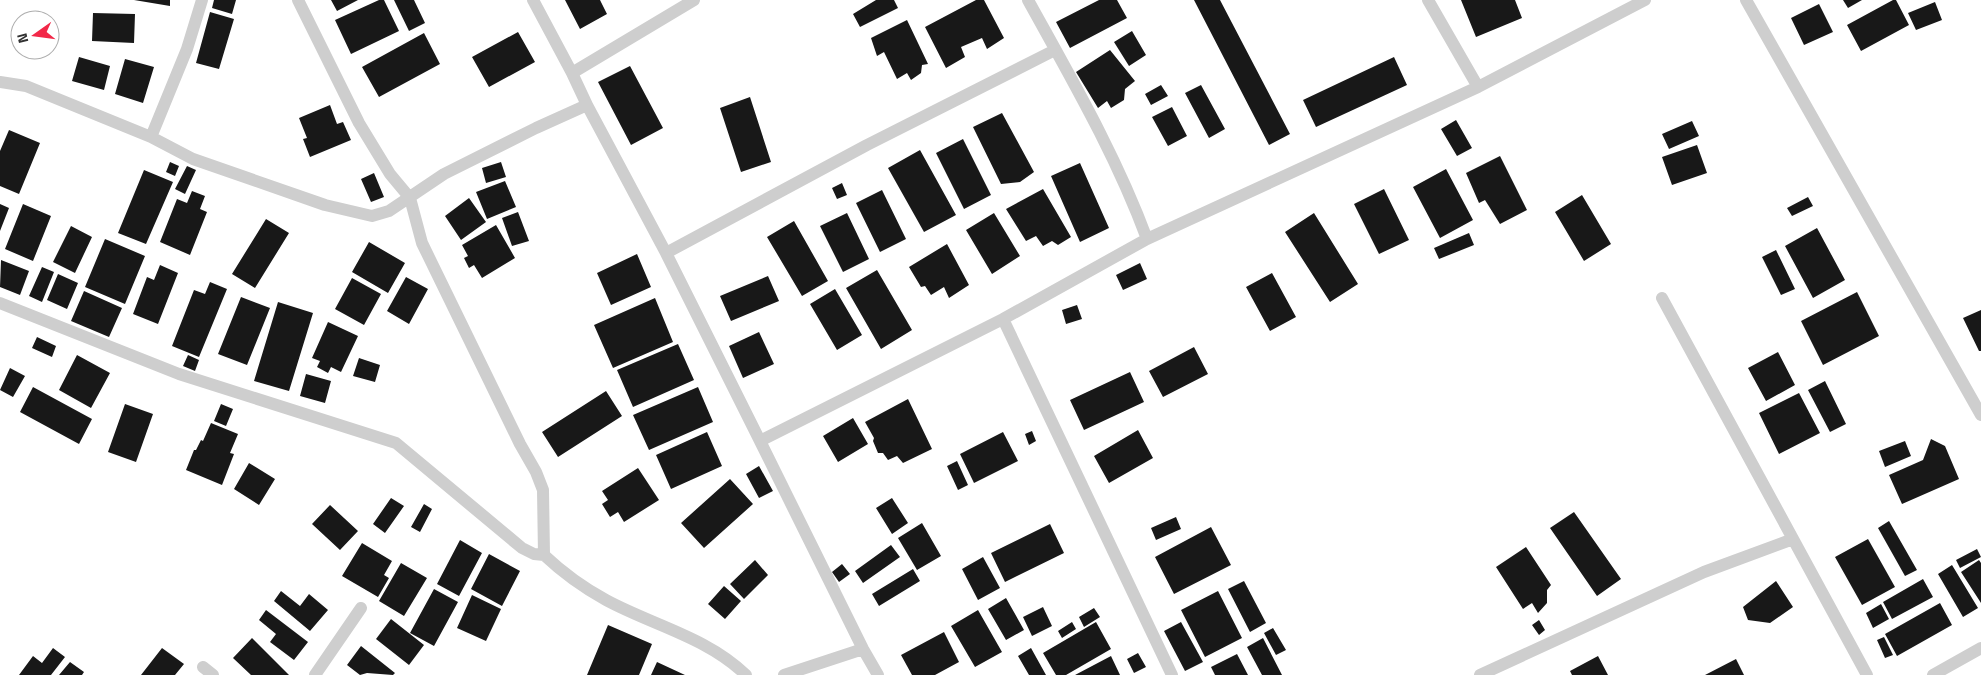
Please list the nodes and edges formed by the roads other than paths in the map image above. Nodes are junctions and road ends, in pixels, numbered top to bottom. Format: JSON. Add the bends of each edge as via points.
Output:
{"nodes":[{"id":1,"x":202,"y":0,"type":"edge"},
{"id":2,"x":298,"y":0,"type":"edge"},
{"id":3,"x":533,"y":0,"type":"edge"},
{"id":4,"x":694,"y":0,"type":"edge"},
{"id":5,"x":1028,"y":0,"type":"edge"},
{"id":6,"x":1428,"y":0,"type":"edge"},
{"id":7,"x":1645,"y":0,"type":"edge"},
{"id":8,"x":1746,"y":0,"type":"edge"},
{"id":9,"x":1056,"y":50,"type":"junction"},
{"id":10,"x":572,"y":73,"type":"junction"},
{"id":11,"x":0,"y":82,"type":"edge"},
{"id":12,"x":1478,"y":87,"type":"junction"},
{"id":13,"x":587,"y":105,"type":"junction"},
{"id":14,"x":151,"y":137,"type":"junction"},
{"id":15,"x":410,"y":198,"type":"junction"},
{"id":16,"x":1146,"y":239,"type":"junction"},
{"id":17,"x":666,"y":253,"type":"junction"},
{"id":18,"x":1662,"y":298,"type":"dead end"},
{"id":19,"x":0,"y":303,"type":"edge"},
{"id":20,"x":1003,"y":319,"type":"junction"},
{"id":21,"x":1977,"y":399,"type":"edge"},
{"id":22,"x":1981,"y":415,"type":"edge"},
{"id":23,"x":760,"y":442,"type":"junction"},
{"id":24,"x":1793,"y":538,"type":"junction"},
{"id":25,"x":544,"y":555,"type":"junction"},
{"id":26,"x":361,"y":608,"type":"dead end"},
{"id":27,"x":1981,"y":648,"type":"edge"},
{"id":28,"x":863,"y":649,"type":"junction"},
{"id":29,"x":203,"y":667,"type":"dead end"},
{"id":30,"x":213,"y":675,"type":"edge"},
{"id":31,"x":315,"y":675,"type":"edge"},
{"id":32,"x":746,"y":675,"type":"edge"},
{"id":33,"x":784,"y":675,"type":"edge"},
{"id":34,"x":878,"y":675,"type":"edge"},
{"id":35,"x":1172,"y":675,"type":"edge"},
{"id":36,"x":1480,"y":675,"type":"edge"},
{"id":37,"x":1867,"y":675,"type":"edge"},
{"id":38,"x":1933,"y":675,"type":"edge"}],
"edges":[{"from":1,"to":14,"type":"street","via":[[187,49]]},
{"from":2,"to":15,"type":"street","via":[[359,123],[390,174]]},
{"from":3,"to":10,"type":"street"},
{"from":4,"to":10,"type":"street"},
{"from":5,"to":9,"type":"street"},
{"from":6,"to":12,"type":"street"},
{"from":7,"to":12,"type":"street"},
{"from":8,"to":21,"type":"street"},
{"from":9,"to":16,"type":"street","via":[[1132,200]]},
{"from":9,"to":17,"type":"street","via":[[867,145]]},
{"from":10,"to":13,"type":"street"},
{"from":11,"to":14,"type":"street","via":[[26,86]]},
{"from":12,"to":16,"type":"street"},
{"from":13,"to":15,"type":"street","via":[[444,174]]},
{"from":13,"to":17,"type":"street"},
{"from":14,"to":15,"type":"street","via":[[194,159],[325,205],[372,216],[389,211]]},
{"from":15,"to":25,"type":"street","via":[[422,243],[543,490]]},
{"from":16,"to":20,"type":"street"},
{"from":17,"to":23,"type":"street"},
{"from":18,"to":24,"type":"street"},
{"from":19,"to":25,"type":"street","via":[[178,374],[396,443],[522,548]]},
{"from":20,"to":23,"type":"street"},
{"from":20,"to":35,"type":"street"},
{"from":21,"to":22,"type":"street"},
{"from":23,"to":28,"type":"street"},
{"from":24,"to":36,"type":"street","via":[[1704,572]]},
{"from":24,"to":37,"type":"street"},
{"from":25,"to":32,"type":"street","via":[[606,600],[707,646]]},
{"from":26,"to":31,"type":"street"},
{"from":27,"to":38,"type":"street"},
{"from":28,"to":33,"type":"street"},
{"from":28,"to":34,"type":"street"},
{"from":29,"to":30,"type":"street"}]}
